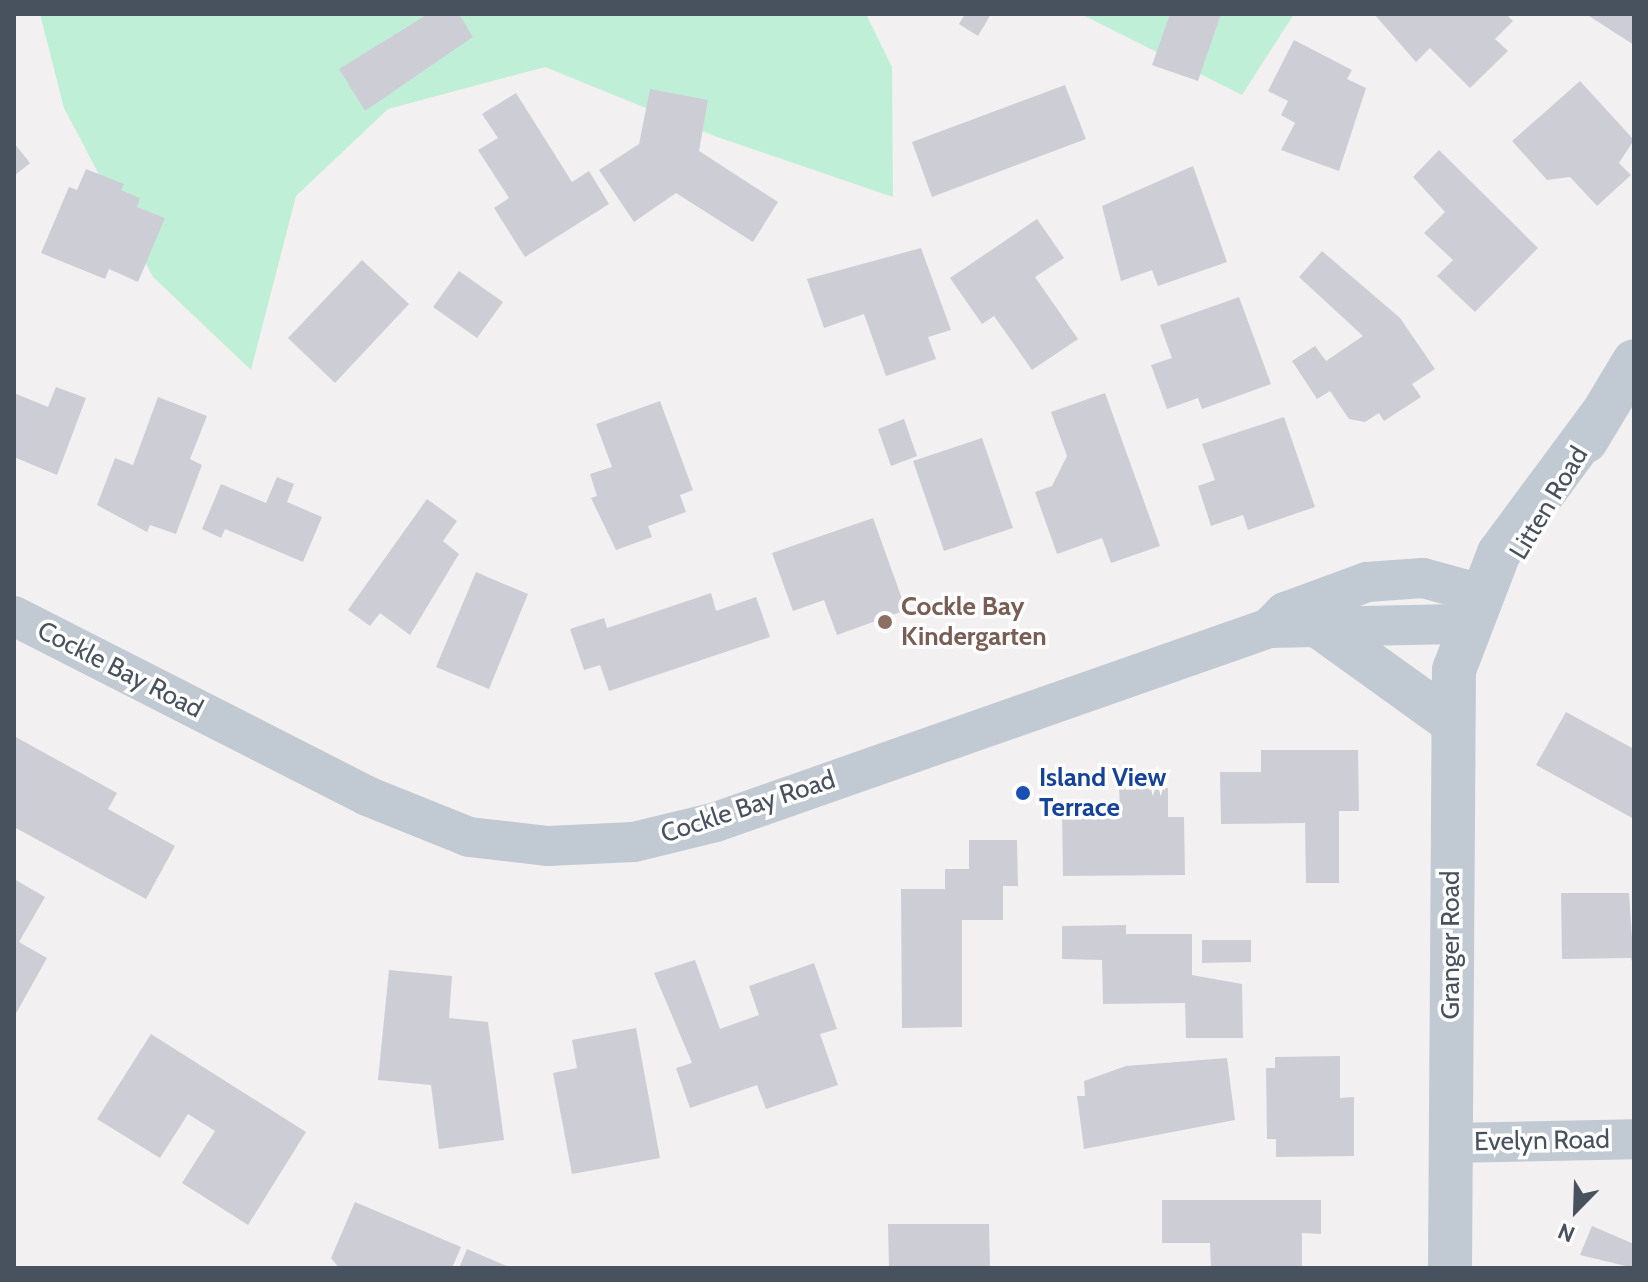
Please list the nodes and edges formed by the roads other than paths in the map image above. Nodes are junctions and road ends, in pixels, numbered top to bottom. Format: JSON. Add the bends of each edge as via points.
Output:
{"nodes":[{"id":1,"x":1634,"y":361,"type":"edge"},
{"id":2,"x":1480,"y":601,"type":"junction"},
{"id":3,"x":14,"y":616,"type":"edge"},
{"id":4,"x":1269,"y":628,"type":"junction"},
{"id":5,"x":1321,"y":628,"type":"junction"},
{"id":6,"x":1452,"y":722,"type":"junction"},
{"id":7,"x":1634,"y":1139,"type":"edge"},
{"id":8,"x":1450,"y":1143,"type":"junction"},
{"id":9,"x":1450,"y":1268,"type":"edge"}],
"edges":[{"from":1,"to":2,"type":"street","name":"Litten Road","via":[[1525,549]]},
{"from":2,"to":4,"type":"street","name":"Cockle Bay Road","via":[[1423,578],[1367,582],[1285,612]]},
{"from":2,"to":5,"type":"street","name":"Cockle Bay Road"},
{"from":2,"to":6,"type":"street","name":"Granger Road","via":[[1454,670]]},
{"from":3,"to":4,"type":"street","name":"Cockle Bay Road","via":[[367,796],[469,837],[548,846],[634,842],[716,822]]},
{"from":4,"to":5,"type":"street","name":"Cockle Bay Road"},
{"from":5,"to":6,"type":"street"},
{"from":6,"to":8,"type":"street","name":"Granger Road"},
{"from":7,"to":8,"type":"street","name":"Evelyn Road"},
{"from":8,"to":9,"type":"street","name":"Granger Road"}]}
